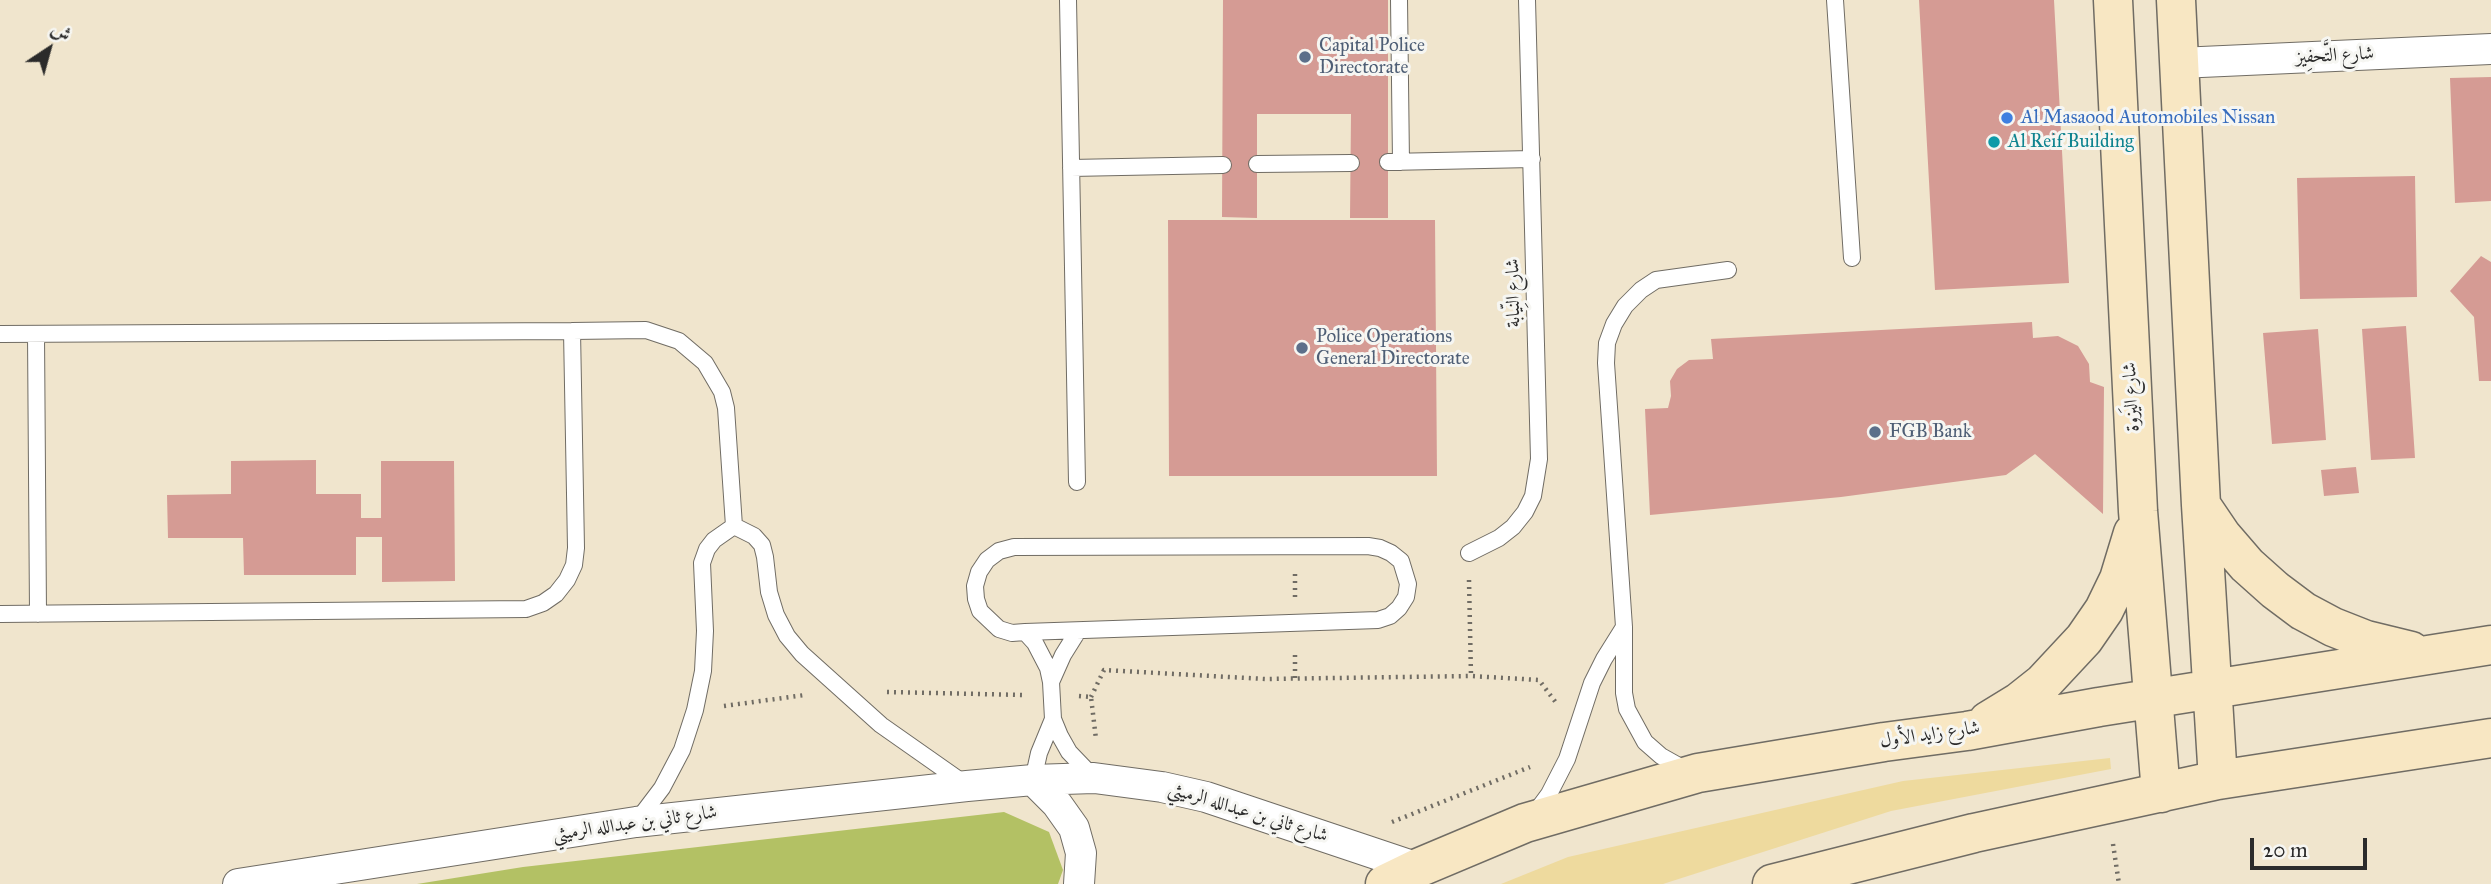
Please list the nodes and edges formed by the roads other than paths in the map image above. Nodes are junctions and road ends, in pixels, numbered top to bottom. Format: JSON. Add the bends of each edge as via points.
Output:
{"nodes":[{"id":1,"x":1068,"y":0,"type":"edge"},
{"id":2,"x":1399,"y":0,"type":"edge"},
{"id":3,"x":1527,"y":0,"type":"edge"},
{"id":4,"x":1835,"y":0,"type":"edge"},
{"id":5,"x":2113,"y":0,"type":"edge"},
{"id":6,"x":2176,"y":0,"type":"edge"},
{"id":7,"x":2491,"y":49,"type":"edge"},
{"id":8,"x":2179,"y":63,"type":"junction"},
{"id":9,"x":1532,"y":159,"type":"junction"},
{"id":10,"x":1351,"y":163,"type":"dead end"},
{"id":11,"x":1257,"y":164,"type":"dead end"},
{"id":12,"x":1223,"y":165,"type":"dead end"},
{"id":13,"x":1071,"y":168,"type":"junction"},
{"id":14,"x":1852,"y":258,"type":"dead end"},
{"id":15,"x":1728,"y":270,"type":"dead end"},
{"id":16,"x":572,"y":331,"type":"junction"},
{"id":17,"x":0,"y":334,"type":"edge"},
{"id":18,"x":36,"y":334,"type":"junction"},
{"id":19,"x":1077,"y":482,"type":"dead end"},
{"id":20,"x":2201,"y":505,"type":"junction"},
{"id":21,"x":2138,"y":511,"type":"junction"},
{"id":22,"x":734,"y":526,"type":"junction"},
{"id":23,"x":1469,"y":553,"type":"road end"},
{"id":24,"x":0,"y":614,"type":"edge"},
{"id":25,"x":38,"y":614,"type":"junction"},
{"id":26,"x":1624,"y":627,"type":"junction"},
{"id":27,"x":1078,"y":631,"type":"junction"},
{"id":28,"x":1025,"y":632,"type":"junction"},
{"id":29,"x":2491,"y":645,"type":"edge"},
{"id":30,"x":2433,"y":655,"type":"junction"},
{"id":31,"x":1051,"y":682,"type":"junction"},
{"id":32,"x":2212,"y":689,"type":"junction"},
{"id":33,"x":2153,"y":699,"type":"junction"},
{"id":34,"x":1053,"y":719,"type":"junction"},
{"id":35,"x":1967,"y":731,"type":"junction"},
{"id":36,"x":2491,"y":738,"type":"edge"},
{"id":37,"x":1698,"y":774,"type":"junction"},
{"id":38,"x":1094,"y":778,"type":"junction"},
{"id":39,"x":1033,"y":780,"type":"junction"},
{"id":40,"x":2218,"y":780,"type":"junction"},
{"id":41,"x":967,"y":786,"type":"junction"},
{"id":42,"x":2161,"y":793,"type":"junction"},
{"id":43,"x":636,"y":822,"type":"junction"},
{"id":44,"x":1525,"y":823,"type":"junction"},
{"id":45,"x":1401,"y":876,"type":"edge"},
{"id":46,"x":238,"y":884,"type":"edge"},
{"id":47,"x":1079,"y":884,"type":"edge"},
{"id":48,"x":1772,"y":884,"type":"edge"}],
"edges":[{"from":1,"to":13,"type":"lane"},
{"from":2,"to":9,"type":"lane","via":[[1394,162]]},
{"from":3,"to":9,"type":"lane","name":"شارع النِّيابة"},
{"from":4,"to":14,"type":"lane"},
{"from":5,"to":21,"type":"main road","name":"شارع اليَزوة"},
{"from":6,"to":8,"type":"main road"},
{"from":7,"to":8,"type":"street","name":"شارع التَّحفِيز"},
{"from":8,"to":20,"type":"main road"},
{"from":9,"to":23,"type":"lane","name":"شارع النِّيابة","via":[[1536,480],[1525,512],[1513,527]]},
{"from":10,"to":11,"type":"lane"},
{"from":12,"to":13,"type":"lane"},
{"from":13,"to":19,"type":"lane"},
{"from":15,"to":26,"type":"lane","via":[[1656,280],[1625,306],[1607,343]]},
{"from":16,"to":18,"type":"lane"},
{"from":16,"to":22,"type":"lane","via":[[646,330],[679,341],[705,363],[726,408]]},
{"from":16,"to":25,"type":"lane","via":[[576,548],[568,580],[542,603],[509,610]]},
{"from":17,"to":18,"type":"lane"},
{"from":18,"to":25,"type":"lane"},
{"from":20,"to":30,"type":"main road","via":[[2247,565],[2303,611],[2366,640]]},
{"from":20,"to":32,"type":"main road"},
{"from":21,"to":33,"type":"main road","name":"شارع اليَزوة"},
{"from":21,"to":35,"type":"main road","via":[[2119,579],[2084,639],[2019,702]]},
{"from":22,"to":41,"type":"lane","via":[[762,545],[776,615],[802,654],[881,725]]},
{"from":22,"to":43,"type":"lane","via":[[714,540],[702,563],[703,671],[682,750],[662,788]]},
{"from":24,"to":25,"type":"lane"},
{"from":26,"to":37,"type":"lane","via":[[1624,693],[1634,724],[1661,757]]},
{"from":26,"to":44,"type":"lane","via":[[1592,682],[1567,759],[1540,808]]},
{"from":27,"to":28,"type":"lane"},
{"from":27,"to":28,"type":"lane","via":[[1378,620],[1399,608],[1408,584],[1401,561],[1367,546],[1014,547],[987,560],[979,572],[975,599],[980,611],[999,629]]},
{"from":27,"to":31,"type":"lane"},
{"from":28,"to":31,"type":"lane","via":[[1042,655]]},
{"from":29,"to":30,"type":"main road","name":"شارع زايد الأول"},
{"from":30,"to":32,"type":"main road","name":"شارع زايد الأول"},
{"from":31,"to":34,"type":"lane"},
{"from":32,"to":33,"type":"main road","name":"شارع زايد الأول"},
{"from":32,"to":40,"type":"main road"},
{"from":33,"to":35,"type":"main road","name":"شارع زايد الأول"},
{"from":33,"to":42,"type":"main road","name":"شارع اليَزوة"},
{"from":34,"to":38,"type":"lane","via":[[1069,752]]},
{"from":34,"to":39,"type":"lane"},
{"from":35,"to":37,"type":"main road","name":"شارع زايد الأول"},
{"from":36,"to":40,"type":"main road"},
{"from":37,"to":44,"type":"main road","name":"شارع زايد الأول"},
{"from":38,"to":39,"type":"street","name":"شارع ثاني بن عبدالله الرميثي"},
{"from":38,"to":45,"type":"street","name":"شارع ثاني بن عبدالله الرميثي","via":[[1206,797]]},
{"from":39,"to":41,"type":"street","name":"شارع ثاني بن عبدالله الرميثي"},
{"from":39,"to":47,"type":"street","via":[[1074,828],[1081,853]]},
{"from":40,"to":42,"type":"main road"},
{"from":41,"to":43,"type":"street","name":"شارع ثاني بن عبدالله الرميثي"},
{"from":42,"to":48,"type":"main road","via":[[1974,833]]},
{"from":43,"to":46,"type":"street","name":"شارع ثاني بن عبدالله الرميثي"},
{"from":44,"to":45,"type":"main road","name":"شارع زايد الأول"}]}
